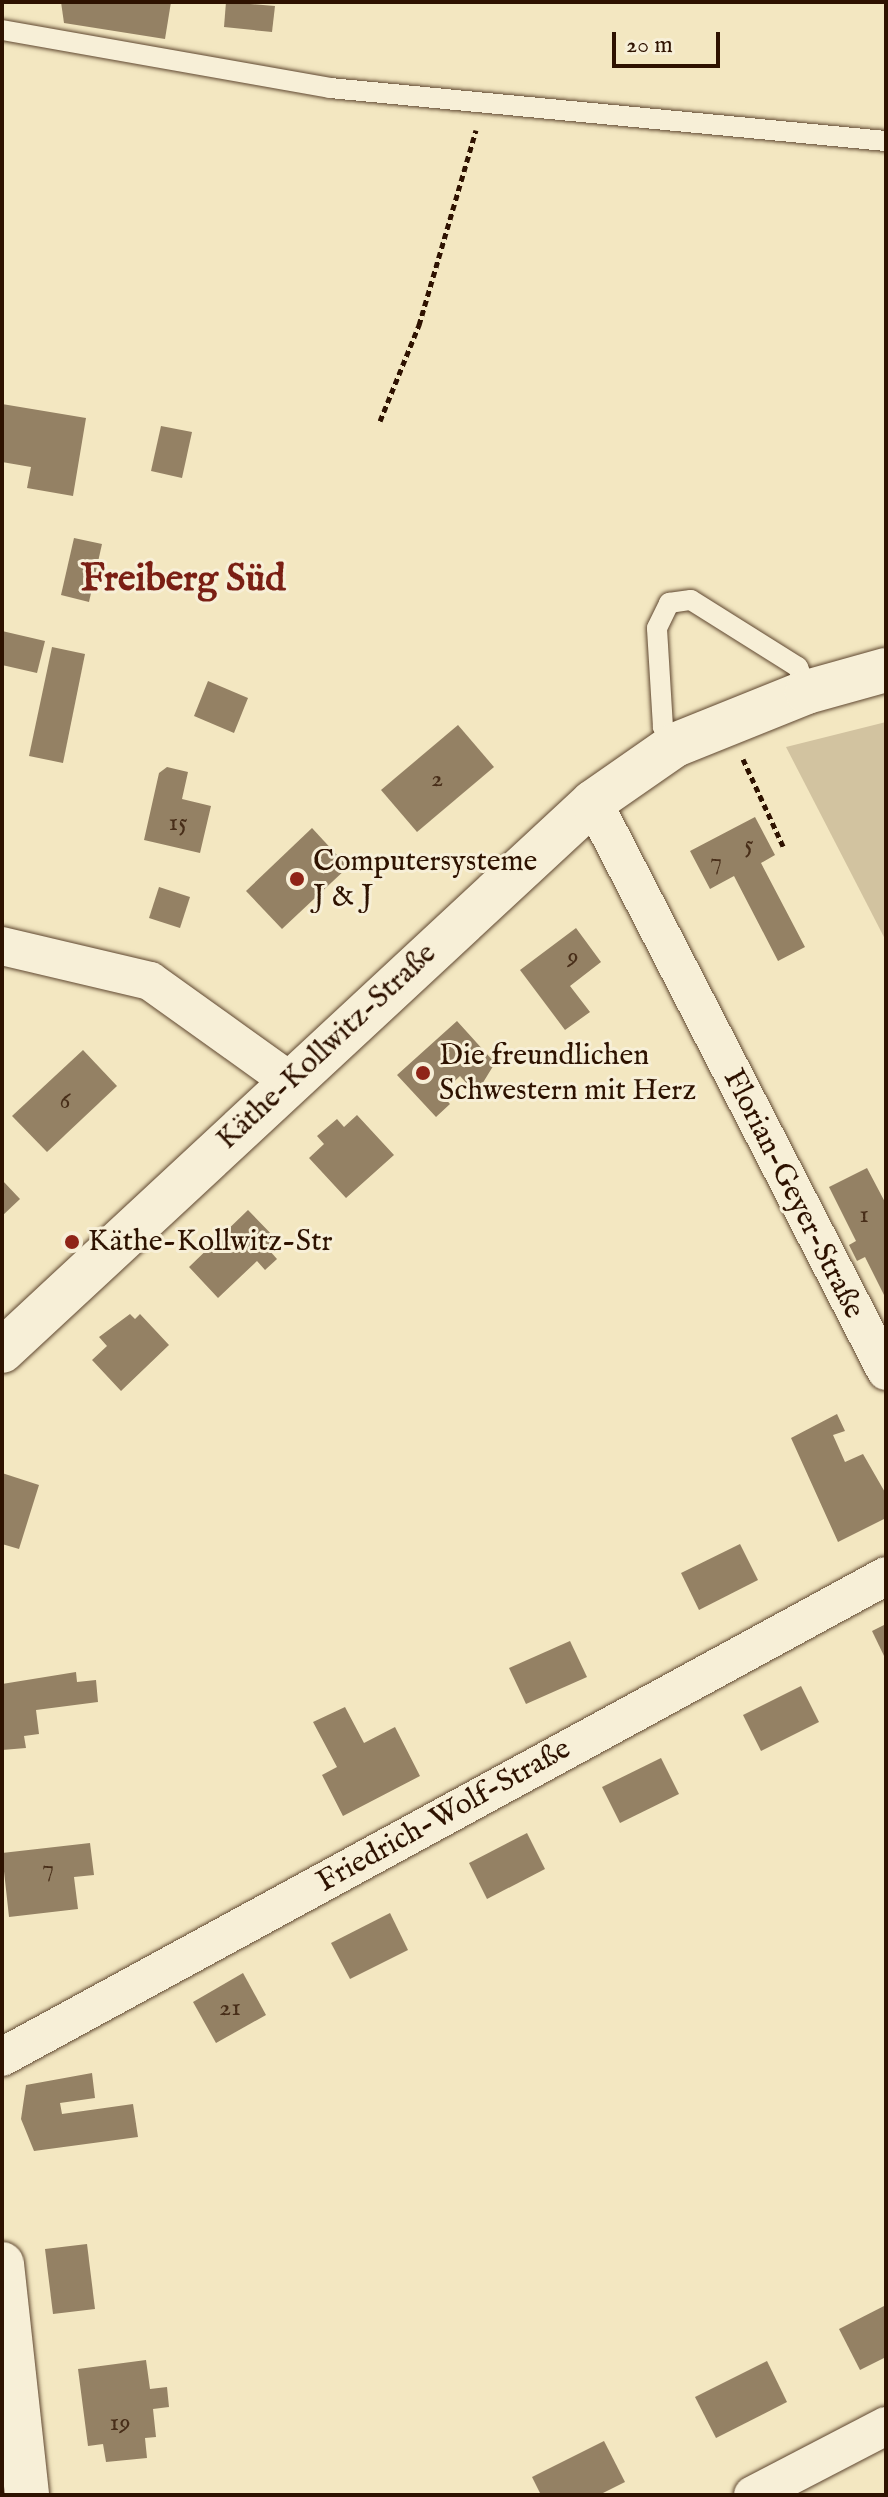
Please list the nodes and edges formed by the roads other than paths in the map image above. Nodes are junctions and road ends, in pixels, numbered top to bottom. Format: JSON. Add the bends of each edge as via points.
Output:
{"nodes":[{"id":1,"x":2,"y":30,"type":"edge"},
{"id":2,"x":886,"y":141,"type":"edge"},
{"id":3,"x":886,"y":670,"type":"edge"},
{"id":4,"x":807,"y":692,"type":"junction"},
{"id":5,"x":675,"y":745,"type":"junction"},
{"id":6,"x":593,"y":802,"type":"junction"},
{"id":7,"x":2,"y":946,"type":"edge"},
{"id":8,"x":291,"y":1082,"type":"junction"},
{"id":9,"x":2,"y":1351,"type":"edge"},
{"id":10,"x":886,"y":1371,"type":"edge"},
{"id":11,"x":886,"y":1576,"type":"edge"},
{"id":12,"x":2,"y":2057,"type":"edge"},
{"id":13,"x":2,"y":2264,"type":"edge"},
{"id":14,"x":886,"y":2426,"type":"edge"},
{"id":15,"x":27,"y":2495,"type":"edge"},
{"id":16,"x":753,"y":2495,"type":"edge"}],
"edges":[{"from":1,"to":2,"type":"lane","via":[[330,88]]},
{"from":3,"to":4,"type":"street","name":"Käthe-Kollwitz-Straße"},
{"from":4,"to":5,"type":"street","name":"Käthe-Kollwitz-Straße"},
{"from":4,"to":5,"type":"lane","via":[[798,667],[691,600],[669,603],[657,628],[663,727]]},
{"from":5,"to":6,"type":"street","name":"Käthe-Kollwitz-Straße"},
{"from":6,"to":8,"type":"street","name":"Käthe-Kollwitz-Straße"},
{"from":6,"to":10,"type":"street","name":"Florian-Geyer-Straße"},
{"from":7,"to":8,"type":"street","via":[[150,981]]},
{"from":8,"to":9,"type":"street","name":"Käthe-Kollwitz-Straße"},
{"from":11,"to":12,"type":"street","name":"Friedrich-Wolf-Straße"},
{"from":13,"to":15,"type":"street"},
{"from":14,"to":16,"type":"street"}]}
